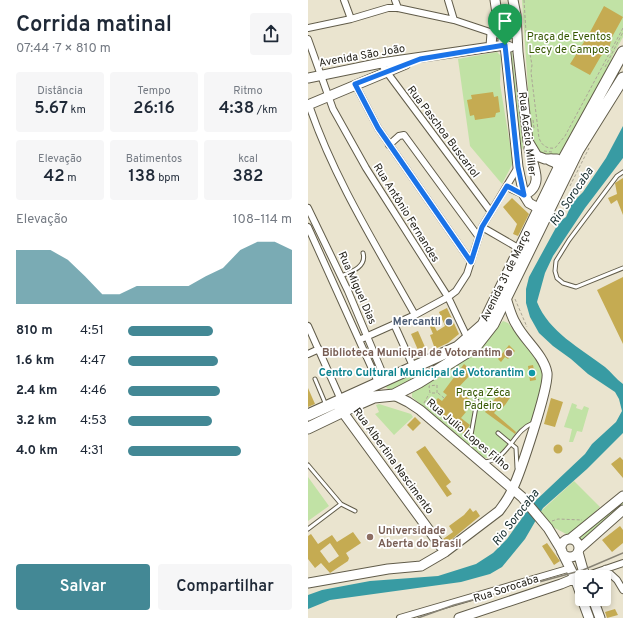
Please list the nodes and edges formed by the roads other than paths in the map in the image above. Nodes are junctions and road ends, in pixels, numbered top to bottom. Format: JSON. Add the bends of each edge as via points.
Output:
{"nodes":[{"id":1,"x":344,"y":0,"type":"edge"},
{"id":2,"x":395,"y":0,"type":"edge"},
{"id":3,"x":448,"y":0,"type":"edge"},
{"id":4,"x":495,"y":0,"type":"edge"},
{"id":5,"x":512,"y":0,"type":"edge"},
{"id":6,"x":398,"y":8,"type":"junction"},
{"id":7,"x":351,"y":19,"type":"junction"},
{"id":8,"x":454,"y":20,"type":"junction"},
{"id":9,"x":308,"y":28,"type":"edge"},
{"id":10,"x":492,"y":33,"type":"junction"},
{"id":11,"x":308,"y":39,"type":"edge"},
{"id":12,"x":508,"y":39,"type":"junction"},
{"id":13,"x":489,"y":47,"type":"junction"},
{"id":14,"x":623,"y":52,"type":"edge"},
{"id":15,"x":383,"y":67,"type":"junction"},
{"id":16,"x":322,"y":75,"type":"junction"},
{"id":17,"x":308,"y":78,"type":"edge"},
{"id":18,"x":623,"y":78,"type":"edge"},
{"id":19,"x":355,"y":84,"type":"junction"},
{"id":20,"x":328,"y":96,"type":"junction"},
{"id":21,"x":308,"y":105,"type":"edge"},
{"id":22,"x":389,"y":145,"type":"junction"},
{"id":23,"x":534,"y":153,"type":"junction"},
{"id":24,"x":559,"y":158,"type":"junction"},
{"id":25,"x":518,"y":167,"type":"junction"},
{"id":26,"x":623,"y":172,"type":"edge"},
{"id":27,"x":567,"y":181,"type":"junction"},
{"id":28,"x":507,"y":186,"type":"junction"},
{"id":29,"x":524,"y":195,"type":"junction"},
{"id":30,"x":308,"y":208,"type":"edge"},
{"id":31,"x":543,"y":208,"type":"junction"},
{"id":32,"x":491,"y":212,"type":"junction"},
{"id":33,"x":308,"y":227,"type":"edge"},
{"id":34,"x":482,"y":227,"type":"junction"},
{"id":35,"x":478,"y":236,"type":"junction"},
{"id":36,"x":520,"y":249,"type":"junction"},
{"id":37,"x":363,"y":253,"type":"dead end"},
{"id":38,"x":471,"y":262,"type":"junction"},
{"id":39,"x":623,"y":268,"type":"edge"},
{"id":40,"x":341,"y":276,"type":"junction"},
{"id":41,"x":448,"y":297,"type":"junction"},
{"id":42,"x":511,"y":298,"type":"junction"},
{"id":43,"x":415,"y":315,"type":"junction"},
{"id":44,"x":492,"y":317,"type":"junction"},
{"id":45,"x":394,"y":324,"type":"junction"},
{"id":46,"x":516,"y":324,"type":"junction"},
{"id":47,"x":308,"y":326,"type":"edge"},
{"id":48,"x":367,"y":336,"type":"junction"},
{"id":49,"x":468,"y":339,"type":"junction"},
{"id":50,"x":359,"y":340,"type":"junction"},
{"id":51,"x":319,"y":349,"type":"junction"},
{"id":52,"x":308,"y":354,"type":"edge"},
{"id":53,"x":413,"y":366,"type":"junction"},
{"id":54,"x":315,"y":379,"type":"dead end"},
{"id":55,"x":381,"y":380,"type":"junction"},
{"id":56,"x":412,"y":386,"type":"junction"},
{"id":57,"x":394,"y":395,"type":"junction"},
{"id":58,"x":477,"y":402,"type":"dead end"},
{"id":59,"x":337,"y":405,"type":"junction"},
{"id":60,"x":308,"y":415,"type":"edge"},
{"id":61,"x":535,"y":423,"type":"junction"},
{"id":62,"x":308,"y":428,"type":"edge"},
{"id":63,"x":498,"y":433,"type":"dead end"},
{"id":64,"x":471,"y":435,"type":"dead end"},
{"id":65,"x":511,"y":443,"type":"junction"},
{"id":66,"x":480,"y":461,"type":"junction"},
{"id":67,"x":308,"y":465,"type":"edge"},
{"id":68,"x":517,"y":476,"type":"junction"},
{"id":69,"x":512,"y":490,"type":"junction"},
{"id":70,"x":623,"y":496,"type":"edge"},
{"id":71,"x":522,"y":498,"type":"junction"},
{"id":72,"x":341,"y":504,"type":"junction"},
{"id":73,"x":623,"y":510,"type":"edge"},
{"id":74,"x":355,"y":511,"type":"dead end"},
{"id":75,"x":547,"y":525,"type":"junction"},
{"id":76,"x":308,"y":529,"type":"edge"},
{"id":77,"x":569,"y":539,"type":"junction"},
{"id":78,"x":579,"y":551,"type":"junction"},
{"id":79,"x":445,"y":552,"type":"junction"},
{"id":80,"x":562,"y":553,"type":"junction"},
{"id":81,"x":623,"y":563,"type":"edge"},
{"id":82,"x":570,"y":568,"type":"junction"},
{"id":83,"x":605,"y":569,"type":"junction"},
{"id":84,"x":584,"y":570,"type":"edge"},
{"id":85,"x":602,"y":570,"type":"edge"},
{"id":86,"x":575,"y":578,"type":"joint"},
{"id":87,"x":308,"y":583,"type":"edge"},
{"id":88,"x":622,"y":586,"type":"edge"},
{"id":89,"x":585,"y":606,"type":"edge"},
{"id":90,"x":596,"y":606,"type":"edge"},
{"id":91,"x":400,"y":618,"type":"edge"},
{"id":92,"x":460,"y":618,"type":"edge"},
{"id":93,"x":589,"y":618,"type":"edge"},
{"id":94,"x":600,"y":618,"type":"edge"}],
"edges":[{"from":1,"to":7,"type":"street"},
{"from":2,"to":6,"type":"street"},
{"from":3,"to":8,"type":"street"},
{"from":4,"to":12,"type":"main road","via":[[499,27]]},
{"from":5,"to":12,"type":"main road","via":[[516,15]]},
{"from":6,"to":7,"type":"street","via":[[388,8]]},
{"from":6,"to":8,"type":"street"},
{"from":7,"to":9,"type":"street"},
{"from":8,"to":10,"type":"street"},
{"from":10,"to":12,"type":"street"},
{"from":10,"to":13,"type":"main road"},
{"from":11,"to":16,"type":"street","name":"Rua Antônio Fernandes"},
{"from":12,"to":13,"type":"main road","name":"Avenida São João"},
{"from":12,"to":23,"type":"main road"},
{"from":12,"to":25,"type":"main road","name":"Rua Acácio Miller"},
{"from":13,"to":15,"type":"main road","name":"Avenida São João"},
{"from":14,"to":24,"type":"highway","name":"Avenida 31 de Março"},
{"from":15,"to":16,"type":"main road","name":"Avenida São João"},
{"from":15,"to":19,"type":"main road","name":"Avenida São João"},
{"from":15,"to":32,"type":"street","name":"Rua Paschoa Buscariol"},
{"from":16,"to":17,"type":"main road","name":"Avenida São João"},
{"from":16,"to":20,"type":"street","name":"Rua Antônio Fernandes"},
{"from":18,"to":27,"type":"highway","name":"Avenida 31 de Março","via":[[578,150]]},
{"from":19,"to":20,"type":"main road","name":"Avenida São João"},
{"from":19,"to":22,"type":"street"},
{"from":20,"to":21,"type":"main road","name":"Avenida São João"},
{"from":20,"to":41,"type":"street","name":"Rua Antônio Fernandes","via":[[366,168]]},
{"from":21,"to":43,"type":"street","via":[[317,130],[353,205]]},
{"from":22,"to":35,"type":"street","via":[[404,135]]},
{"from":22,"to":38,"type":"street"},
{"from":23,"to":24,"type":"main road","via":[[544,159]]},
{"from":23,"to":25,"type":"main road","via":[[523,157]]},
{"from":23,"to":29,"type":"main road","via":[[537,181],[534,188]]},
{"from":24,"to":27,"type":"highway"},
{"from":24,"to":31,"type":"highway","name":"Avenida 31 de Março"},
{"from":25,"to":28,"type":"street"},
{"from":25,"to":29,"type":"main road","name":"Rua Acácio Miller"},
{"from":26,"to":39,"type":"lane","via":[[570,240],[556,261],[555,271],[557,278],[563,283],[576,287]]},
{"from":27,"to":31,"type":"highway","name":"Avenida 31 de Março"},
{"from":28,"to":29,"type":"street"},
{"from":28,"to":32,"type":"street"},
{"from":29,"to":31,"type":"main road","via":[[529,203]]},
{"from":30,"to":40,"type":"street","name":"Rua Miguel Dias"},
{"from":31,"to":36,"type":"highway","name":"Avenida 31 de Março"},
{"from":31,"to":42,"type":"highway","name":"Avenida 31 de Março"},
{"from":32,"to":34,"type":"street"},
{"from":33,"to":50,"type":"street"},
{"from":34,"to":35,"type":"street"},
{"from":34,"to":36,"type":"street"},
{"from":35,"to":38,"type":"street"},
{"from":36,"to":44,"type":"highway","name":"Avenida 31 de Março"},
{"from":37,"to":40,"type":"lane","via":[[363,263]]},
{"from":38,"to":41,"type":"street","via":[[463,282]]},
{"from":40,"to":48,"type":"street","name":"Rua Miguel Dias"},
{"from":41,"to":43,"type":"street"},
{"from":41,"to":49,"type":"street","name":"Rua Antônio Fernandes"},
{"from":42,"to":44,"type":"highway","name":"Avenida 31 de Março"},
{"from":42,"to":46,"type":"main road"},
{"from":43,"to":45,"type":"street"},
{"from":44,"to":46,"type":"main road","via":[[507,317]]},
{"from":44,"to":49,"type":"highway","name":"Avenida 31 de Março"},
{"from":44,"to":56,"type":"highway","name":"Avenida 31 de Março","via":[[475,347]]},
{"from":45,"to":48,"type":"street"},
{"from":45,"to":53,"type":"street"},
{"from":46,"to":61,"type":"main road","via":[[544,364],[547,373]]},
{"from":47,"to":51,"type":"street"},
{"from":48,"to":50,"type":"street"},
{"from":48,"to":55,"type":"street","name":"Rua Miguel Dias"},
{"from":49,"to":53,"type":"highway","name":"Avenida 31 de Março","via":[[458,347]]},
{"from":50,"to":55,"type":"street"},
{"from":51,"to":52,"type":"street"},
{"from":51,"to":59,"type":"street"},
{"from":53,"to":55,"type":"highway","name":"Avenida 31 de Março"},
{"from":53,"to":56,"type":"highway","via":[[415,376]]},
{"from":54,"to":59,"type":"lane"},
{"from":55,"to":57,"type":"highway","via":[[384,390]]},
{"from":55,"to":59,"type":"highway","name":"Avenida 31 de Março"},
{"from":56,"to":57,"type":"highway","name":"Avenida 31 de Março"},
{"from":57,"to":59,"type":"highway","name":"Avenida 31 de Março"},
{"from":57,"to":66,"type":"main road","name":"Rua Julio Lopes Filho","via":[[420,410]]},
{"from":58,"to":64,"type":"lane"},
{"from":59,"to":60,"type":"highway","name":"Avenida 31 de Março"},
{"from":59,"to":62,"type":"highway","name":"Avenida 31 de Março"},
{"from":59,"to":79,"type":"main road","name":"Rua Albertina Nascimento"},
{"from":61,"to":65,"type":"lane","via":[[523,428]]},
{"from":61,"to":68,"type":"main road"},
{"from":63,"to":65,"type":"lane"},
{"from":65,"to":66,"type":"lane","via":[[496,459]]},
{"from":65,"to":68,"type":"lane","via":[[516,448]]},
{"from":66,"to":69,"type":"main road","name":"Rua Julio Lopes Filho"},
{"from":67,"to":72,"type":"lane"},
{"from":68,"to":69,"type":"main road"},
{"from":68,"to":71,"type":"main road"},
{"from":69,"to":71,"type":"main road","name":"Rua Julio Lopes Filho"},
{"from":69,"to":79,"type":"main road","via":[[499,511]]},
{"from":70,"to":77,"type":"main road"},
{"from":71,"to":75,"type":"main road"},
{"from":72,"to":74,"type":"lane"},
{"from":72,"to":76,"type":"lane"},
{"from":73,"to":78,"type":"main road"},
{"from":75,"to":77,"type":"main road"},
{"from":75,"to":80,"type":"main road"},
{"from":77,"to":78,"type":"main road","via":[[578,543]]},
{"from":77,"to":80,"type":"main road","via":[[561,545]]},
{"from":78,"to":80,"type":"main road","via":[[571,557]]},
{"from":78,"to":84,"type":"main road"},
{"from":79,"to":87,"type":"main road","via":[[421,566]]},
{"from":80,"to":82,"type":"main road"},
{"from":81,"to":83,"type":"street"},
{"from":82,"to":86,"type":"main road"},
{"from":82,"to":91,"type":"street"},
{"from":83,"to":85,"type":"street"},
{"from":83,"to":88,"type":"street"},
{"from":86,"to":92,"type":"main road","name":"Rua Sorocaba"},
{"from":89,"to":93,"type":"main road"},
{"from":90,"to":94,"type":"main road"}]}
